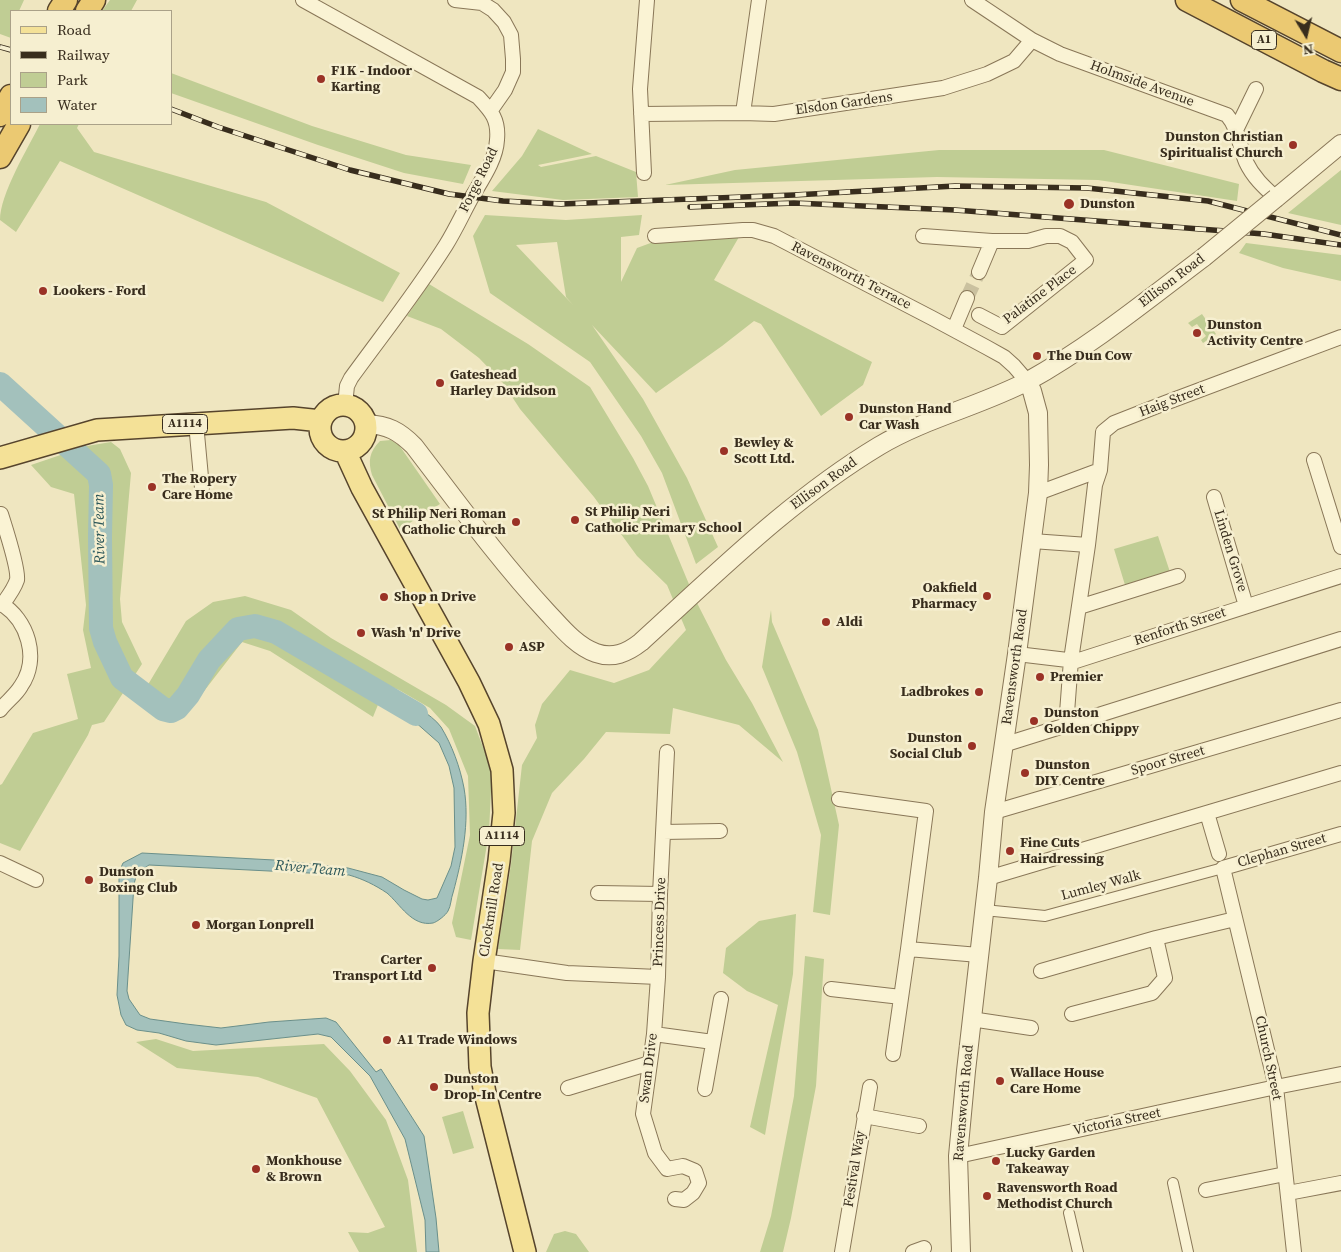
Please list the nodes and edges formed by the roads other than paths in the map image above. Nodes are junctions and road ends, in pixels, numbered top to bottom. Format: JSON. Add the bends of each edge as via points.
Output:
{"nodes":[{"id":1,"x":303,"y":0,"type":"edge"},
{"id":2,"x":455,"y":0,"type":"edge"},
{"id":3,"x":647,"y":0,"type":"edge"},
{"id":4,"x":758,"y":0,"type":"edge"},
{"id":5,"x":972,"y":0,"type":"edge"},
{"id":6,"x":1187,"y":0,"type":"edge"},
{"id":7,"x":1242,"y":0,"type":"edge"},
{"id":8,"x":482,"y":2,"type":"edge"},
{"id":9,"x":1032,"y":40,"type":"junction"},
{"id":10,"x":1341,"y":51,"type":"edge"},
{"id":11,"x":1341,"y":79,"type":"edge"},
{"id":12,"x":1256,"y":89,"type":"dead end"},
{"id":13,"x":10,"y":98,"type":"edge"},
{"id":14,"x":491,"y":110,"type":"junction"},
{"id":15,"x":743,"y":113,"type":"junction"},
{"id":16,"x":641,"y":114,"type":"junction"},
{"id":17,"x":0,"y":115,"type":"edge"},
{"id":18,"x":18,"y":125,"type":"edge"},
{"id":19,"x":1236,"y":130,"type":"junction"},
{"id":20,"x":1341,"y":144,"type":"edge"},
{"id":21,"x":0,"y":157,"type":"edge"},
{"id":22,"x":644,"y":173,"type":"dead end"},
{"id":23,"x":1276,"y":198,"type":"junction"},
{"id":24,"x":655,"y":236,"type":"dead end"},
{"id":25,"x":923,"y":236,"type":"dead end"},
{"id":26,"x":992,"y":241,"type":"junction"},
{"id":27,"x":979,"y":272,"type":"tunnel mouth"},
{"id":28,"x":967,"y":298,"type":"tunnel mouth"},
{"id":29,"x":979,"y":315,"type":"dead end"},
{"id":30,"x":954,"y":329,"type":"junction"},
{"id":31,"x":1341,"y":337,"type":"edge"},
{"id":32,"x":1027,"y":381,"type":"junction"},
{"id":33,"x":345,"y":405,"type":"junction"},
{"id":34,"x":321,"y":421,"type":"junction"},
{"id":35,"x":196,"y":423,"type":"junction"},
{"id":36,"x":366,"y":424,"type":"junction"},
{"id":37,"x":345,"y":451,"type":"junction"},
{"id":38,"x":0,"y":458,"type":"edge"},
{"id":39,"x":1314,"y":460,"type":"dead end"},
{"id":40,"x":1100,"y":470,"type":"junction"},
{"id":41,"x":202,"y":488,"type":"dead end"},
{"id":42,"x":1038,"y":493,"type":"junction"},
{"id":43,"x":1214,"y":497,"type":"dead end"},
{"id":44,"x":1,"y":514,"type":"edge"},
{"id":45,"x":1032,"y":541,"type":"junction"},
{"id":46,"x":1085,"y":545,"type":"junction"},
{"id":47,"x":1341,"y":547,"type":"edge"},
{"id":48,"x":1178,"y":576,"type":"dead end"},
{"id":49,"x":1341,"y":576,"type":"edge"},
{"id":50,"x":1,"y":604,"type":"edge"},
{"id":51,"x":1246,"y":606,"type":"junction"},
{"id":52,"x":1079,"y":608,"type":"junction"},
{"id":53,"x":1341,"y":639,"type":"edge"},
{"id":54,"x":1017,"y":654,"type":"junction"},
{"id":55,"x":1071,"y":660,"type":"junction"},
{"id":56,"x":0,"y":710,"type":"edge"},
{"id":57,"x":1341,"y":710,"type":"edge"},
{"id":58,"x":1066,"y":726,"type":"junction"},
{"id":59,"x":1003,"y":745,"type":"junction"},
{"id":60,"x":667,"y":752,"type":"dead end"},
{"id":61,"x":1341,"y":773,"type":"edge"},
{"id":62,"x":839,"y":799,"type":"dead end"},
{"id":63,"x":994,"y":812,"type":"junction"},
{"id":64,"x":1207,"y":813,"type":"junction"},
{"id":65,"x":720,"y":831,"type":"dead end"},
{"id":66,"x":663,"y":832,"type":"junction"},
{"id":67,"x":1341,"y":834,"type":"edge"},
{"id":68,"x":1221,"y":861,"type":"junction"},
{"id":69,"x":0,"y":863,"type":"edge"},
{"id":70,"x":988,"y":878,"type":"junction"},
{"id":71,"x":36,"y":880,"type":"dead end"},
{"id":72,"x":598,"y":893,"type":"dead end"},
{"id":73,"x":660,"y":894,"type":"junction"},
{"id":74,"x":984,"y":910,"type":"junction"},
{"id":75,"x":1235,"y":919,"type":"junction"},
{"id":76,"x":1156,"y":938,"type":"junction"},
{"id":77,"x":908,"y":949,"type":"junction"},
{"id":78,"x":979,"y":955,"type":"junction"},
{"id":79,"x":484,"y":961,"type":"junction"},
{"id":80,"x":1041,"y":971,"type":"dead end"},
{"id":81,"x":658,"y":977,"type":"junction"},
{"id":82,"x":831,"y":989,"type":"dead end"},
{"id":83,"x":901,"y":998,"type":"junction"},
{"id":84,"x":721,"y":999,"type":"dead end"},
{"id":85,"x":1072,"y":1014,"type":"dead end"},
{"id":86,"x":971,"y":1020,"type":"junction"},
{"id":87,"x":1031,"y":1028,"type":"dead end"},
{"id":88,"x":654,"y":1034,"type":"junction"},
{"id":89,"x":713,"y":1042,"type":"junction"},
{"id":90,"x":893,"y":1054,"type":"dead end"},
{"id":91,"x":650,"y":1063,"type":"junction"},
{"id":92,"x":1341,"y":1074,"type":"edge"},
{"id":93,"x":870,"y":1087,"type":"dead end"},
{"id":94,"x":1276,"y":1087,"type":"junction"},
{"id":95,"x":568,"y":1088,"type":"dead end"},
{"id":96,"x":705,"y":1090,"type":"dead end"},
{"id":97,"x":864,"y":1116,"type":"junction"},
{"id":98,"x":919,"y":1126,"type":"dead end"},
{"id":99,"x":958,"y":1156,"type":"junction"},
{"id":100,"x":1286,"y":1174,"type":"junction"},
{"id":101,"x":1173,"y":1182,"type":"dead end"},
{"id":102,"x":1341,"y":1184,"type":"edge"},
{"id":103,"x":1206,"y":1190,"type":"dead end"},
{"id":104,"x":1288,"y":1193,"type":"junction"},
{"id":105,"x":675,"y":1199,"type":"dead end"},
{"id":106,"x":1069,"y":1213,"type":"dead end"},
{"id":107,"x":524,"y":1252,"type":"edge"},
{"id":108,"x":842,"y":1252,"type":"edge"},
{"id":109,"x":961,"y":1252,"type":"edge"},
{"id":110,"x":1078,"y":1252,"type":"edge"},
{"id":111,"x":1188,"y":1252,"type":"edge"},
{"id":112,"x":1294,"y":1252,"type":"edge"}],
"edges":[{"from":1,"to":14,"type":"street","via":[[478,97]]},
{"from":2,"to":8,"type":"street"},
{"from":3,"to":16,"type":"street"},
{"from":4,"to":15,"type":"street"},
{"from":5,"to":9,"type":"street","name":"Holmside Avenue"},
{"from":6,"to":11,"type":"highway","number":"A1"},
{"from":7,"to":10,"type":"highway","number":"A1"},
{"from":8,"to":14,"type":"street","via":[[504,22],[511,36],[513,59],[513,72]]},
{"from":9,"to":15,"type":"street","name":"Elsdon Gardens","via":[[1014,61],[943,88],[774,114]]},
{"from":9,"to":19,"type":"street","name":"Holmside Avenue","via":[[1060,54],[1227,115]]},
{"from":12,"to":19,"type":"street"},
{"from":13,"to":17,"type":"highway"},
{"from":14,"to":33,"type":"street","name":"Forge Road","via":[[496,119],[496,151],[447,244],[351,378]]},
{"from":15,"to":16,"type":"street","name":"Elsdon Gardens"},
{"from":16,"to":22,"type":"street"},
{"from":18,"to":21,"type":"highway"},
{"from":19,"to":23,"type":"street","name":"Holmside Avenue","via":[[1246,163]]},
{"from":20,"to":23,"type":"street","name":"Ellison Road"},
{"from":23,"to":32,"type":"street","name":"Ellison Road","bridge":true,"via":[[1111,327]]},
{"from":24,"to":30,"type":"street","name":"Ravensworth Terrace","via":[[743,230],[763,232]]},
{"from":25,"to":26,"type":"street","name":"Palatine Place"},
{"from":26,"to":27,"type":"street"},
{"from":26,"to":29,"type":"street","name":"Palatine Place","via":[[1028,241],[1060,236],[1072,242],[1086,260],[1002,327]]},
{"from":28,"to":30,"type":"street"},
{"from":30,"to":32,"type":"street","name":"Ravensworth Terrace","via":[[1004,357]]},
{"from":31,"to":40,"type":"street","name":"Haig Street","via":[[1114,423],[1103,432]]},
{"from":32,"to":36,"type":"street","name":"Ellison Road","via":[[907,432],[857,460],[786,511],[641,642],[616,656],[601,655],[587,649],[558,624],[484,538],[404,436],[385,426]]},
{"from":32,"to":42,"type":"street","name":"Ravensworth Road","via":[[1038,412]]},
{"from":33,"to":34,"type":"main road","via":[[328,410]]},
{"from":33,"to":36,"type":"main road","via":[[361,413]]},
{"from":34,"to":35,"type":"main road","number":"A1114","via":[[293,418]]},
{"from":34,"to":37,"type":"main road","via":[[321,434],[327,445]]},
{"from":35,"to":38,"type":"main road","number":"A1114","via":[[97,430]]},
{"from":35,"to":41,"type":"street"},
{"from":36,"to":37,"type":"main road","via":[[362,442]]},
{"from":37,"to":79,"type":"main road","name":"Clockmill Road","number":"A1114","via":[[362,488],[469,682],[489,724],[502,770],[504,813]]},
{"from":39,"to":47,"type":"street"},
{"from":40,"to":42,"type":"street"},
{"from":40,"to":46,"type":"street","name":"Haig Street"},
{"from":42,"to":45,"type":"street","name":"Ravensworth Road"},
{"from":43,"to":51,"type":"street","name":"Linden Grove"},
{"from":44,"to":50,"type":"street","via":[[18,578]]},
{"from":45,"to":46,"type":"street"},
{"from":45,"to":54,"type":"street","name":"Ravensworth Road"},
{"from":46,"to":52,"type":"street","name":"Haig Street"},
{"from":48,"to":52,"type":"street"},
{"from":49,"to":51,"type":"street","name":"Renforth Street"},
{"from":50,"to":56,"type":"street","via":[[22,624],[30,664],[22,686]]},
{"from":51,"to":55,"type":"street","name":"Renforth Street"},
{"from":52,"to":55,"type":"street","name":"Haig Street"},
{"from":53,"to":58,"type":"street"},
{"from":54,"to":55,"type":"street","name":"Renforth Street"},
{"from":54,"to":59,"type":"street","name":"Ravensworth Road"},
{"from":55,"to":58,"type":"street","name":"Haig Street"},
{"from":57,"to":63,"type":"street","name":"Spoor Street"},
{"from":58,"to":59,"type":"street"},
{"from":59,"to":63,"type":"street","name":"Ravensworth Road"},
{"from":60,"to":66,"type":"street","name":"Princess Drive"},
{"from":61,"to":64,"type":"street"},
{"from":62,"to":77,"type":"street","via":[[926,811]]},
{"from":63,"to":70,"type":"street","name":"Ravensworth Road"},
{"from":64,"to":68,"type":"street","name":"Church Street"},
{"from":64,"to":70,"type":"street"},
{"from":65,"to":66,"type":"street"},
{"from":66,"to":73,"type":"street","name":"Princess Drive"},
{"from":67,"to":68,"type":"street","name":"Clephan Street"},
{"from":68,"to":74,"type":"street","name":"Lumley Walk","via":[[1045,916]]},
{"from":68,"to":75,"type":"street","name":"Church Street"},
{"from":69,"to":71,"type":"street"},
{"from":70,"to":74,"type":"street","name":"Ravensworth Road"},
{"from":72,"to":73,"type":"street"},
{"from":73,"to":81,"type":"street","name":"Princess Drive"},
{"from":74,"to":78,"type":"street","name":"Ravensworth Road"},
{"from":75,"to":76,"type":"street"},
{"from":75,"to":94,"type":"street","name":"Church Street"},
{"from":76,"to":80,"type":"street"},
{"from":76,"to":85,"type":"street","via":[[1165,978],[1152,993]]},
{"from":77,"to":78,"type":"street"},
{"from":77,"to":83,"type":"street"},
{"from":78,"to":86,"type":"street","name":"Ravensworth Road"},
{"from":79,"to":81,"type":"street","name":"Princess Drive","via":[[567,974]]},
{"from":79,"to":107,"type":"main road","name":"Clockmill Road","number":"A1114","via":[[478,1013],[480,1067]]},
{"from":81,"to":88,"type":"street","name":"Swan Drive"},
{"from":82,"to":83,"type":"street"},
{"from":83,"to":90,"type":"street"},
{"from":84,"to":89,"type":"street"},
{"from":86,"to":87,"type":"street"},
{"from":86,"to":99,"type":"street","name":"Ravensworth Road"},
{"from":88,"to":89,"type":"street"},
{"from":88,"to":91,"type":"street","name":"Swan Drive"},
{"from":89,"to":96,"type":"street"},
{"from":91,"to":95,"type":"street"},
{"from":91,"to":105,"type":"street","name":"Swan Drive","via":[[643,1114],[655,1154],[667,1169],[683,1166],[694,1171],[699,1183],[684,1200]]},
{"from":92,"to":94,"type":"street","name":"Victoria Street"},
{"from":93,"to":97,"type":"street","name":"Festival Way"},
{"from":94,"to":99,"type":"street","name":"Victoria Street"},
{"from":94,"to":100,"type":"street","name":"Church Street"},
{"from":97,"to":98,"type":"street"},
{"from":97,"to":108,"type":"street","name":"Festival Way"},
{"from":99,"to":109,"type":"street","name":"Ravensworth Road"},
{"from":100,"to":103,"type":"street"},
{"from":100,"to":104,"type":"street","name":"Church Street"},
{"from":101,"to":111,"type":"street"},
{"from":102,"to":104,"type":"street"},
{"from":104,"to":112,"type":"street","name":"Church Street"},
{"from":106,"to":110,"type":"street"}]}
